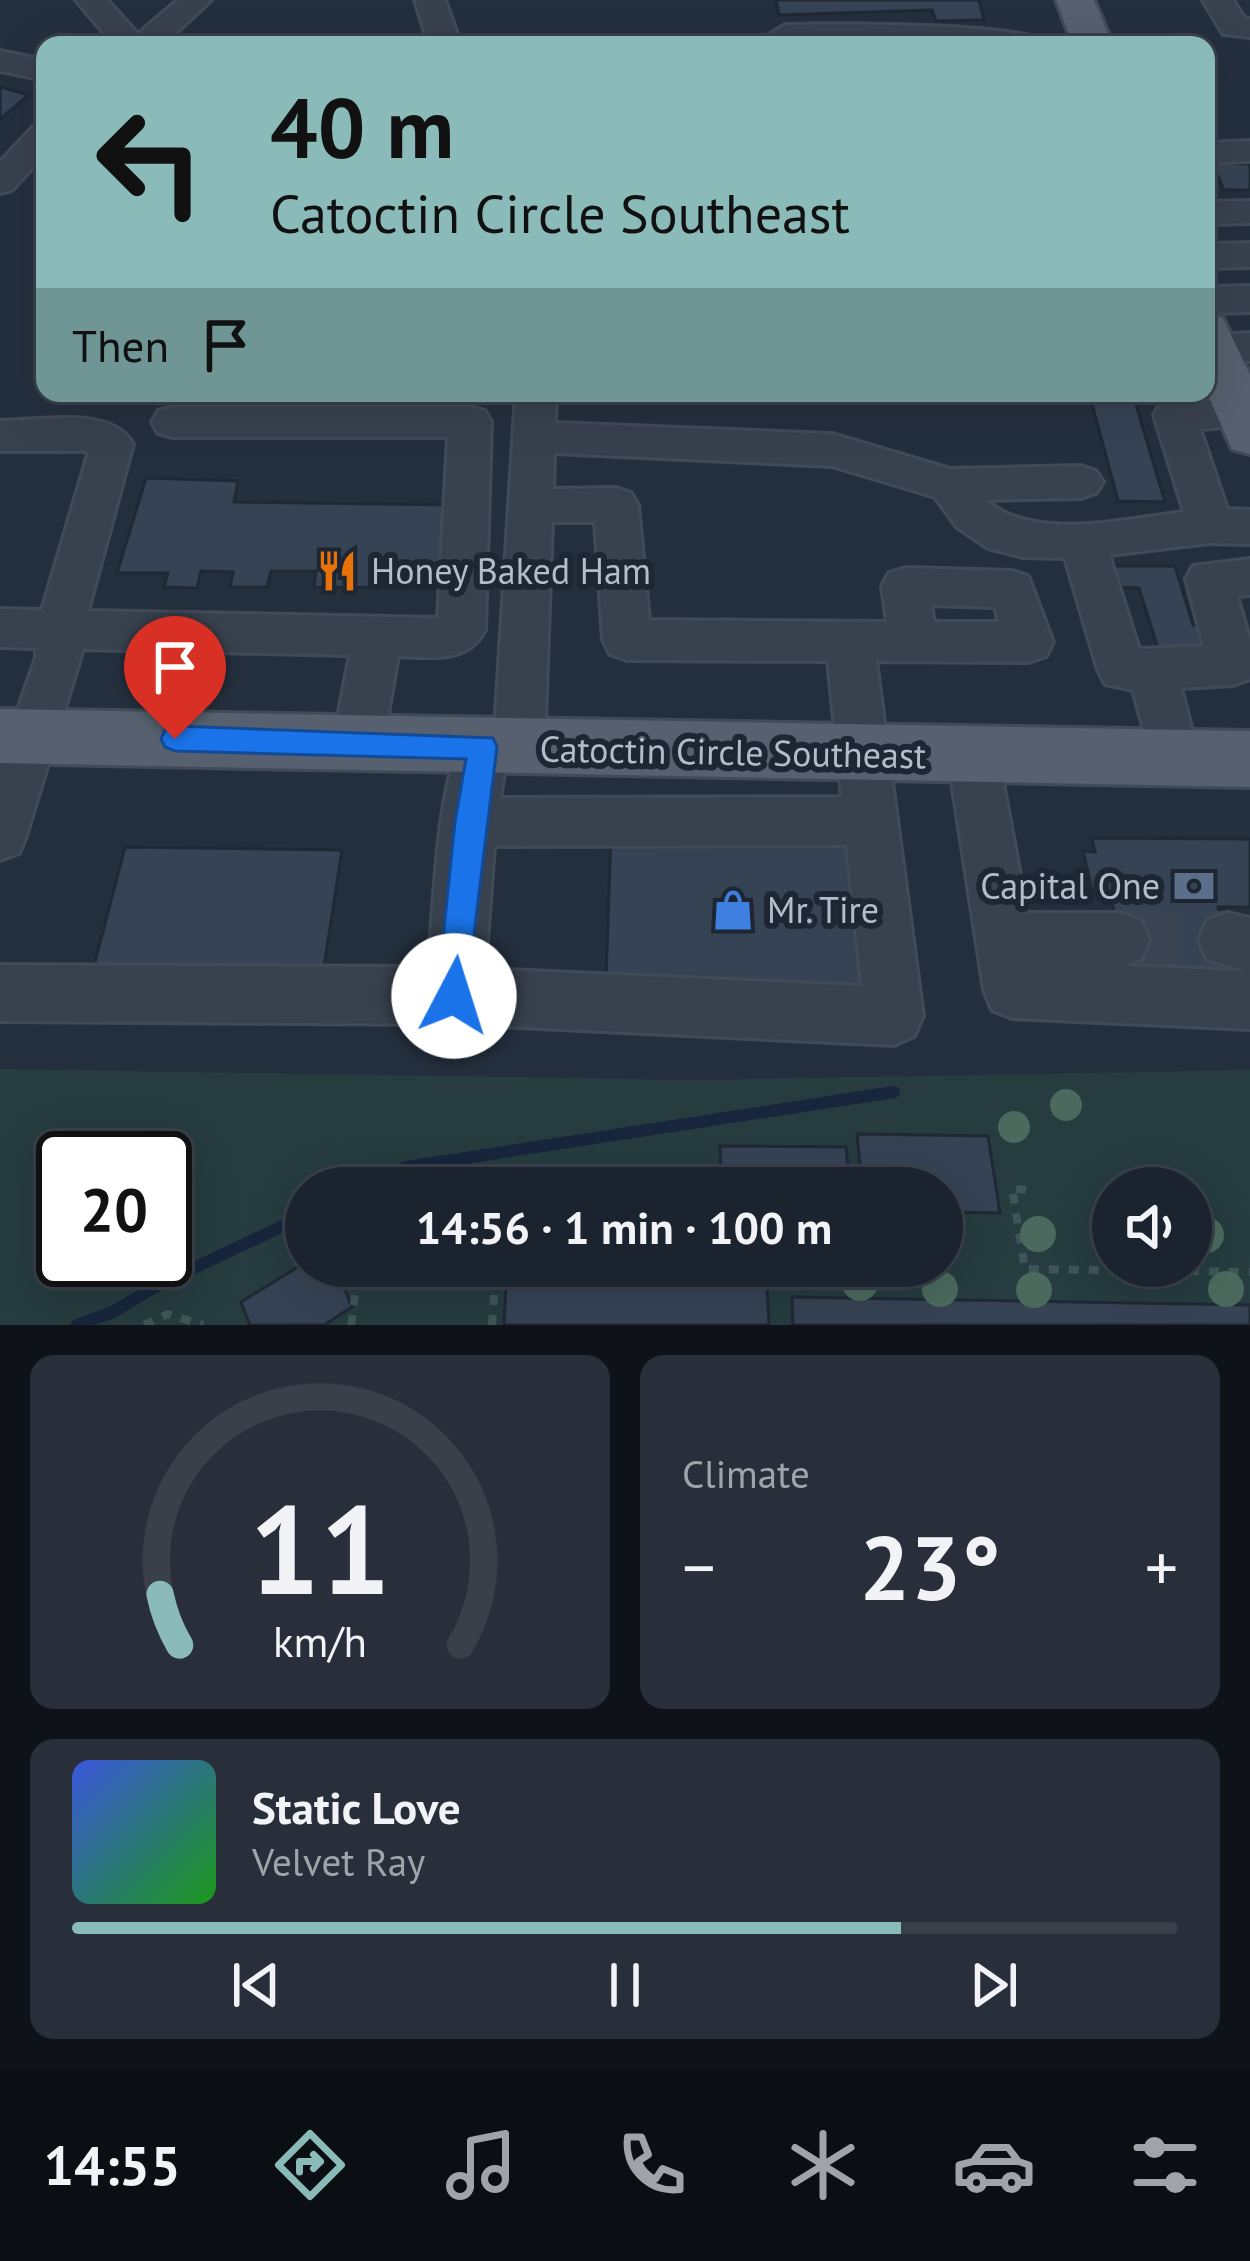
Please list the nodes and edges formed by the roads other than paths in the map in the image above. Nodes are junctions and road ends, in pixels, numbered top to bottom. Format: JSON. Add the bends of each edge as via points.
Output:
{"nodes":[{"id":1,"x":91,"y":0,"type":"edge"},
{"id":2,"x":196,"y":0,"type":"edge"},
{"id":3,"x":430,"y":0,"type":"edge"},
{"id":4,"x":773,"y":0,"type":"edge"},
{"id":5,"x":1075,"y":0,"type":"edge"},
{"id":6,"x":1218,"y":0,"type":"edge"},
{"id":7,"x":1250,"y":28,"type":"edge"},
{"id":8,"x":122,"y":36,"type":"edge"},
{"id":9,"x":154,"y":36,"type":"edge"},
{"id":10,"x":442,"y":36,"type":"edge"},
{"id":11,"x":785,"y":36,"type":"edge"},
{"id":12,"x":1089,"y":36,"type":"edge"},
{"id":13,"x":1250,"y":48,"type":"edge"},
{"id":14,"x":1215,"y":49,"type":"edge"},
{"id":15,"x":0,"y":61,"type":"edge"},
{"id":16,"x":36,"y":68,"type":"edge"},
{"id":17,"x":36,"y":144,"type":"edge"},
{"id":18,"x":1250,"y":151,"type":"edge"},
{"id":19,"x":1215,"y":153,"type":"edge"},
{"id":20,"x":0,"y":183,"type":"edge"},
{"id":21,"x":36,"y":187,"type":"edge"},
{"id":22,"x":1250,"y":212,"type":"edge"},
{"id":23,"x":1215,"y":213,"type":"edge"},
{"id":24,"x":1250,"y":255,"type":"edge"},
{"id":25,"x":1215,"y":256,"type":"edge"},
{"id":26,"x":1250,"y":299,"type":"edge"},
{"id":27,"x":1219,"y":331,"type":"edge"},
{"id":28,"x":535,"y":415,"type":"edge"},
{"id":29,"x":172,"y":422,"type":"dead end"},
{"id":30,"x":1246,"y":424,"type":"edge"},
{"id":31,"x":0,"y":436,"type":"edge"},
{"id":32,"x":1081,"y":482,"type":"dead end"},
{"id":33,"x":950,"y":485,"type":"junction"},
{"id":34,"x":530,"y":506,"type":"junction"},
{"id":35,"x":1230,"y":526,"type":"edge"},
{"id":36,"x":1081,"y":537,"type":"junction"},
{"id":37,"x":1250,"y":577,"type":"edge"},
{"id":38,"x":0,"y":628,"type":"edge"},
{"id":39,"x":59,"y":631,"type":"junction"},
{"id":40,"x":378,"y":636,"type":"junction"},
{"id":41,"x":850,"y":641,"type":"junction"},
{"id":42,"x":914,"y":642,"type":"dead end"},
{"id":43,"x":1152,"y":669,"type":"junction"},
{"id":44,"x":19,"y":736,"type":"edge"},
{"id":45,"x":358,"y":742,"type":"junction"},
{"id":46,"x":501,"y":748,"type":"junction"},
{"id":47,"x":865,"y":754,"type":"junction"},
{"id":48,"x":973,"y":756,"type":"junction"},
{"id":49,"x":1174,"y":758,"type":"junction"},
{"id":50,"x":1250,"y":759,"type":"edge"},
{"id":51,"x":872,"y":821,"type":"junction"},
{"id":52,"x":470,"y":822,"type":"junction"},
{"id":53,"x":0,"y":836,"type":"edge"},
{"id":54,"x":1005,"y":940,"type":"junction"},
{"id":55,"x":1121,"y":940,"type":"tunnel mouth"},
{"id":56,"x":0,"y":993,"type":"edge"},
{"id":57,"x":454,"y":996,"type":"junction"},
{"id":58,"x":1250,"y":1000,"type":"edge"}],
"edges":[{"from":1,"to":8,"type":"street"},
{"from":2,"to":9,"type":"street"},
{"from":3,"to":10,"type":"street"},
{"from":4,"to":11,"type":"street"},
{"from":5,"to":12,"type":"main road"},
{"from":6,"to":7,"type":"street","via":[[1234,27]]},
{"from":13,"to":14,"type":"street"},
{"from":15,"to":16,"type":"street"},
{"from":17,"to":20,"type":"street"},
{"from":18,"to":19,"type":"street"},
{"from":20,"to":21,"type":"street"},
{"from":22,"to":23,"type":"street"},
{"from":24,"to":25,"type":"street"},
{"from":26,"to":27,"type":"street"},
{"from":27,"to":30,"type":"main road"},
{"from":28,"to":33,"type":"street","via":[[832,450]]},
{"from":28,"to":34,"type":"street"},
{"from":29,"to":40,"type":"street","via":[[470,422],[460,630],[447,638]]},
{"from":30,"to":35,"type":"street","via":[[1175,415]]},
{"from":31,"to":39,"type":"street","via":[[101,436],[112,444]]},
{"from":32,"to":33,"type":"street"},
{"from":33,"to":36,"type":"street","via":[[1004,536]]},
{"from":34,"to":41,"type":"street","via":[[616,505],[627,640]]},
{"from":34,"to":46,"type":"street"},
{"from":35,"to":36,"type":"street"},
{"from":36,"to":43,"type":"street","via":[[1122,670]]},
{"from":37,"to":43,"type":"street","via":[[1209,579],[1233,665]]},
{"from":38,"to":39,"type":"street"},
{"from":39,"to":40,"type":"street"},
{"from":39,"to":44,"type":"street","via":[[60,658]]},
{"from":40,"to":45,"type":"street"},
{"from":41,"to":42,"type":"street"},
{"from":41,"to":47,"type":"street"},
{"from":43,"to":49,"type":"street"},
{"from":44,"to":45,"type":"main road","name":"Catoctin Circle Southeast"},
{"from":44,"to":53,"type":"street"},
{"from":45,"to":46,"type":"main road","name":"Catoctin Circle Southeast"},
{"from":46,"to":47,"type":"main road","name":"Catoctin Circle Southeast"},
{"from":46,"to":52,"type":"street"},
{"from":47,"to":48,"type":"main road","name":"Catoctin Circle Southeast"},
{"from":47,"to":51,"type":"street"},
{"from":48,"to":49,"type":"main road","name":"Catoctin Circle Southeast"},
{"from":48,"to":54,"type":"street"},
{"from":49,"to":50,"type":"main road","name":"Catoctin Circle Southeast"},
{"from":51,"to":52,"type":"street"},
{"from":51,"to":57,"type":"street","via":[[894,1016]]},
{"from":52,"to":57,"type":"street"},
{"from":54,"to":55,"type":"street"},
{"from":54,"to":58,"type":"street","via":[[1012,990]]},
{"from":56,"to":57,"type":"street"}]}
